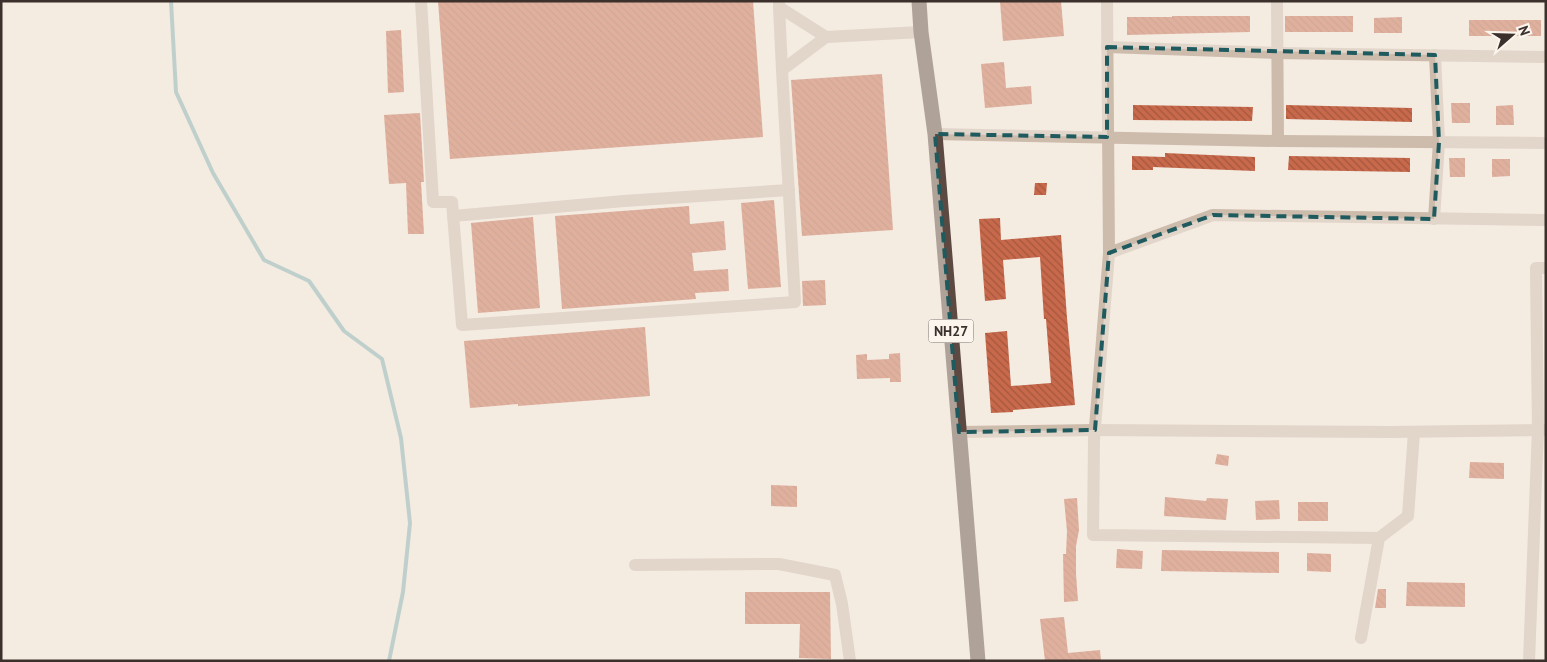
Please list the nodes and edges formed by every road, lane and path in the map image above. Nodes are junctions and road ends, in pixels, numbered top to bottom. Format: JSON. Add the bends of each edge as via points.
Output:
{"nodes":[{"id":1,"x":420,"y":1,"type":"edge"},
{"id":2,"x":918,"y":1,"type":"edge"},
{"id":3,"x":1106,"y":1,"type":"edge"},
{"id":4,"x":1277,"y":1,"type":"edge"},
{"id":5,"x":779,"y":4,"type":"edge"},
{"id":6,"x":921,"y":32,"type":"junction"},
{"id":7,"x":826,"y":37,"type":"junction"},
{"id":8,"x":1108,"y":47,"type":"junction"},
{"id":9,"x":1277,"y":53,"type":"junction"},
{"id":10,"x":1435,"y":55,"type":"junction"},
{"id":11,"x":1546,"y":57,"type":"edge"},
{"id":12,"x":782,"y":70,"type":"junction"},
{"id":13,"x":935,"y":134,"type":"junction"},
{"id":14,"x":1107,"y":137,"type":"junction"},
{"id":15,"x":1278,"y":141,"type":"junction"},
{"id":16,"x":1440,"y":142,"type":"junction"},
{"id":17,"x":1546,"y":143,"type":"edge"},
{"id":18,"x":788,"y":190,"type":"junction"},
{"id":19,"x":453,"y":216,"type":"junction"},
{"id":20,"x":1434,"y":219,"type":"junction"},
{"id":21,"x":1546,"y":220,"type":"edge"},
{"id":22,"x":1109,"y":253,"type":"junction"},
{"id":23,"x":1546,"y":268,"type":"edge"},
{"id":24,"x":1095,"y":430,"type":"junction"},
{"id":25,"x":1542,"y":430,"type":"edge"},
{"id":26,"x":959,"y":432,"type":"junction"},
{"id":27,"x":1414,"y":432,"type":"junction"},
{"id":28,"x":1379,"y":538,"type":"junction"},
{"id":29,"x":635,"y":565,"type":"dead end"},
{"id":30,"x":1361,"y":638,"type":"dead end"},
{"id":31,"x":850,"y":661,"type":"edge"},
{"id":32,"x":978,"y":661,"type":"edge"},
{"id":33,"x":1529,"y":661,"type":"edge"}],
"edges":[{"from":1,"to":19,"type":"street","via":[[433,202],[452,202]]},
{"from":2,"to":6,"type":"highway","number":"NH27"},
{"from":3,"to":8,"type":"street"},
{"from":4,"to":9,"type":"street"},
{"from":5,"to":7,"type":"street"},
{"from":5,"to":12,"type":"street"},
{"from":6,"to":7,"type":"street"},
{"from":6,"to":13,"type":"highway","number":"NH27"},
{"from":7,"to":12,"type":"street"},
{"from":8,"to":9,"type":"street"},
{"from":8,"to":14,"type":"street"},
{"from":9,"to":10,"type":"street"},
{"from":9,"to":15,"type":"street"},
{"from":10,"to":11,"type":"street"},
{"from":10,"to":16,"type":"street"},
{"from":12,"to":18,"type":"street"},
{"from":13,"to":14,"type":"street"},
{"from":13,"to":26,"type":"highway","number":"NH27"},
{"from":14,"to":15,"type":"street"},
{"from":14,"to":22,"type":"street"},
{"from":15,"to":16,"type":"street"},
{"from":16,"to":17,"type":"street"},
{"from":16,"to":20,"type":"street"},
{"from":18,"to":19,"type":"street"},
{"from":18,"to":19,"type":"street","via":[[795,302],[462,325]]},
{"from":20,"to":21,"type":"street"},
{"from":20,"to":22,"type":"street","via":[[1213,215]]},
{"from":22,"to":24,"type":"street"},
{"from":23,"to":25,"type":"street","via":[[1536,268]]},
{"from":24,"to":26,"type":"street"},
{"from":24,"to":27,"type":"street"},
{"from":24,"to":28,"type":"street","via":[[1093,535]]},
{"from":25,"to":27,"type":"street"},
{"from":25,"to":33,"type":"street"},
{"from":26,"to":32,"type":"highway","number":"NH27"},
{"from":27,"to":28,"type":"street","via":[[1408,516]]},
{"from":28,"to":30,"type":"street"},
{"from":29,"to":31,"type":"street","via":[[779,564],[835,575]]}]}
